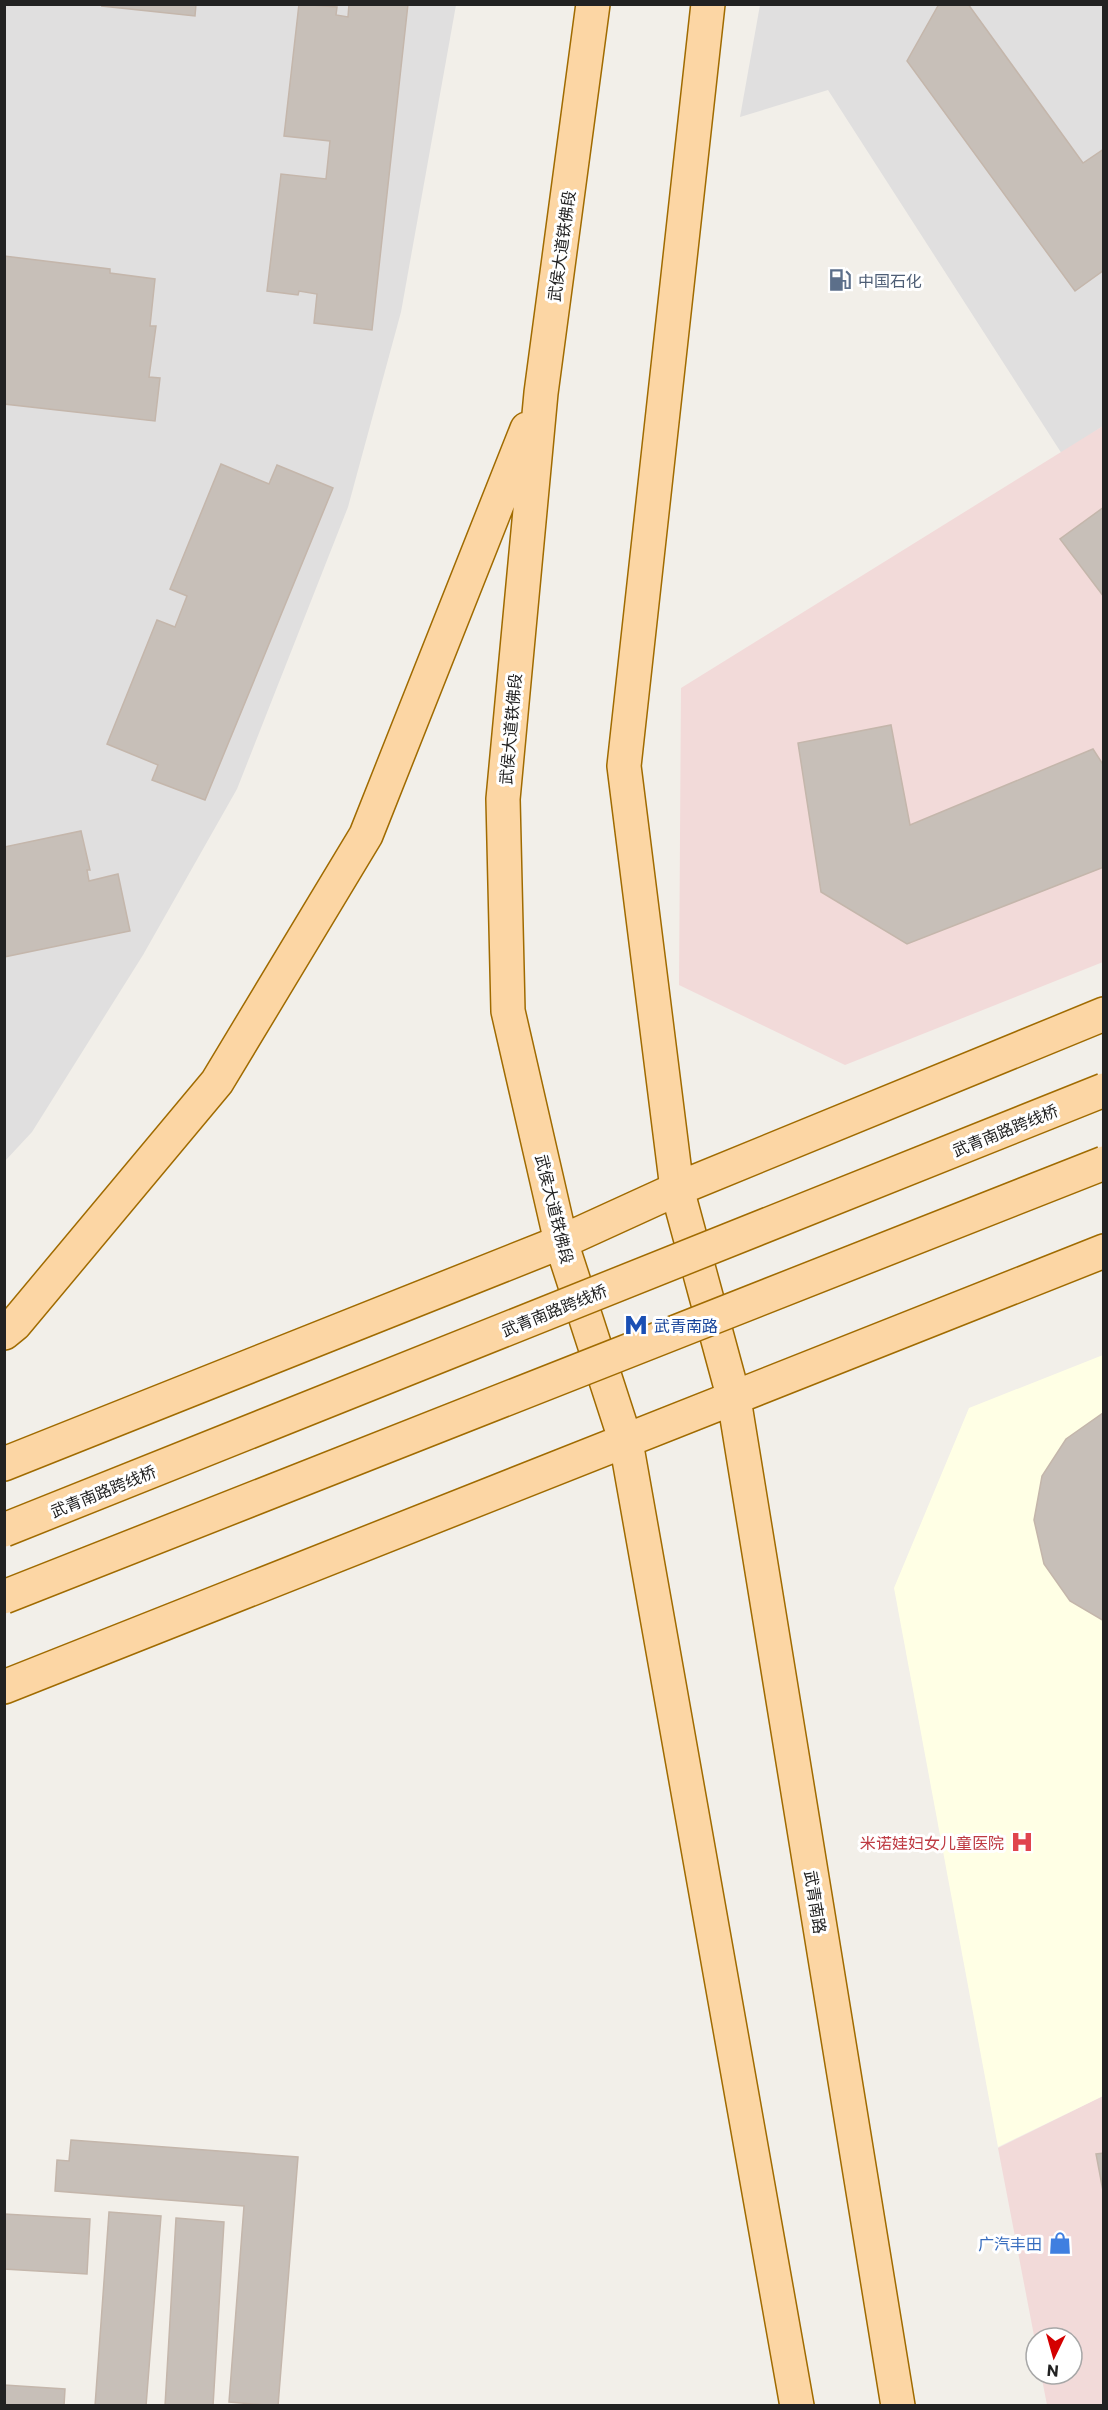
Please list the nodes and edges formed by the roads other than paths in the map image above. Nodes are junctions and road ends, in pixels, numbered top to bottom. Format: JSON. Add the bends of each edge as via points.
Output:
{"nodes":[{"id":1,"x":593,"y":4,"type":"edge"},
{"id":2,"x":708,"y":4,"type":"edge"},
{"id":3,"x":541,"y":393,"type":"junction"},
{"id":4,"x":1104,"y":1014,"type":"edge"},
{"id":5,"x":1104,"y":1090,"type":"edge"},
{"id":6,"x":1104,"y":1163,"type":"edge"},
{"id":7,"x":677,"y":1189,"type":"junction"},
{"id":8,"x":561,"y":1242,"type":"junction"},
{"id":9,"x":1104,"y":1251,"type":"edge"},
{"id":10,"x":4,"y":1333,"type":"edge"},
{"id":11,"x":734,"y":1399,"type":"junction"},
{"id":12,"x":626,"y":1442,"type":"junction"},
{"id":13,"x":4,"y":1464,"type":"edge"},
{"id":14,"x":4,"y":1530,"type":"edge"},
{"id":15,"x":4,"y":1597,"type":"edge"},
{"id":16,"x":4,"y":1687,"type":"edge"},
{"id":17,"x":796,"y":2406,"type":"edge"},
{"id":18,"x":898,"y":2406,"type":"edge"}],
"edges":[{"from":1,"to":3,"type":"main road","name":"武侯大道铁佛段"},
{"from":2,"to":7,"type":"main road","via":[[624,766]]},
{"from":3,"to":8,"type":"main road","name":"武侯大道铁佛段","via":[[503,799],[508,1011]]},
{"from":3,"to":10,"type":"main road","via":[[366,835],[217,1082]]},
{"from":4,"to":7,"type":"main road"},
{"from":5,"to":14,"type":"main road","name":"武青南路跨线桥","bridge":true},
{"from":6,"to":15,"type":"main road","bridge":true},
{"from":7,"to":8,"type":"main road"},
{"from":7,"to":11,"type":"main road"},
{"from":8,"to":12,"type":"main road","name":"武侯大道铁佛段"},
{"from":8,"to":13,"type":"main road"},
{"from":9,"to":11,"type":"main road"},
{"from":11,"to":12,"type":"main road"},
{"from":11,"to":18,"type":"main road","name":"武青南路"},
{"from":12,"to":16,"type":"main road"},
{"from":12,"to":17,"type":"main road"}]}
